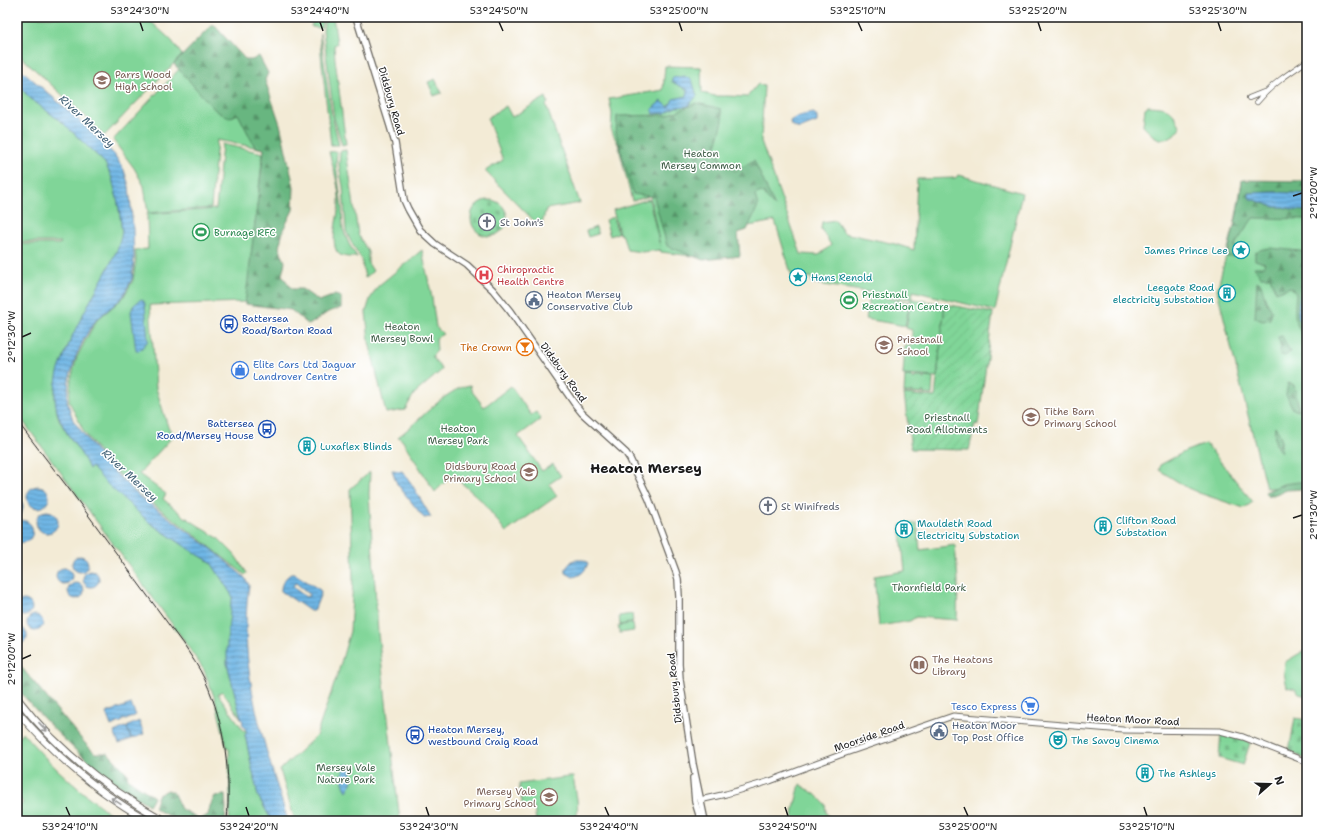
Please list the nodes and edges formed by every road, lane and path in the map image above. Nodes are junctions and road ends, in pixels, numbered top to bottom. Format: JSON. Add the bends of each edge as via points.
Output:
{"nodes":[{"id":1,"x":356,"y":17,"type":"edge"},
{"id":2,"x":1307,"y":61,"type":"edge"},
{"id":3,"x":1265,"y":92,"type":"junction"},
{"id":4,"x":1249,"y":98,"type":"dead end"},
{"id":5,"x":1257,"y":102,"type":"dead end"},
{"id":6,"x":17,"y":698,"type":"edge"},
{"id":7,"x":17,"y":710,"type":"edge"},
{"id":8,"x":953,"y":716,"type":"joint"},
{"id":9,"x":1307,"y":762,"type":"edge"},
{"id":10,"x":713,"y":797,"type":"junction"},
{"id":11,"x":698,"y":800,"type":"junction"},
{"id":12,"x":703,"y":808,"type":"junction"},
{"id":13,"x":149,"y":821,"type":"edge"},
{"id":14,"x":165,"y":821,"type":"edge"},
{"id":15,"x":701,"y":821,"type":"edge"},
{"id":16,"x":705,"y":821,"type":"edge"}],
"edges":[{"from":1,"to":11,"type":"main road","name":"Didsbury Road","via":[[395,143],[404,200],[420,230],[435,244],[466,265],[493,290],[582,413],[626,454],[649,499],[678,579],[679,666],[693,764],[694,793]]},
{"from":2,"to":3,"type":"street"},
{"from":3,"to":4,"type":"street"},
{"from":3,"to":5,"type":"street"},
{"from":6,"to":14,"type":"highway","one_way":true,"via":[[42,727],[87,769]]},
{"from":13,"to":7,"type":"highway","one_way":true,"via":[[106,794],[79,773]]},
{"from":8,"to":9,"type":"main road","name":"Heaton Moor Road","via":[[1123,730],[1220,731],[1243,737]]},
{"from":8,"to":10,"type":"main road","name":"Moorside Road","via":[[791,774]]},
{"from":10,"to":11,"type":"main road","name":"Moorside Road"},
{"from":10,"to":12,"type":"main road","via":[[706,801]]},
{"from":11,"to":12,"type":"main road","name":"Didsbury Road"},
{"from":11,"to":15,"type":"main road","name":"Didsbury Road"},
{"from":12,"to":16,"type":"main road","name":"Didsbury Road"}]}
